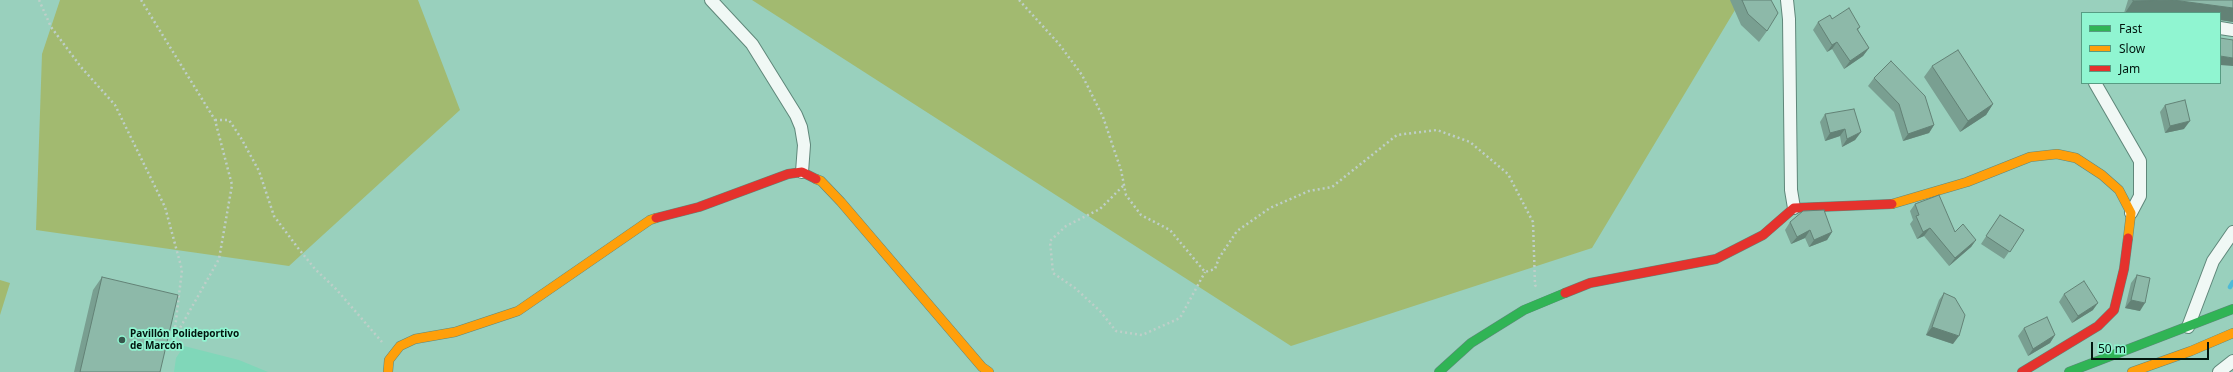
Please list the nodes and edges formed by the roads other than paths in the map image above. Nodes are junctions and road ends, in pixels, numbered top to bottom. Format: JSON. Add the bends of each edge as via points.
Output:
{"nodes":[{"id":1,"x":711,"y":0,"type":"edge"},
{"id":2,"x":1787,"y":0,"type":"edge"},
{"id":3,"x":2221,"y":28,"type":"edge"},
{"id":4,"x":2233,"y":30,"type":"edge"},
{"id":5,"x":2096,"y":84,"type":"edge"},
{"id":6,"x":802,"y":172,"type":"junction"},
{"id":7,"x":1794,"y":208,"type":"junction"},
{"id":8,"x":2131,"y":213,"type":"junction"},
{"id":9,"x":2233,"y":232,"type":"edge"},
{"id":10,"x":2233,"y":309,"type":"edge"},
{"id":11,"x":2188,"y":326,"type":"junction"},
{"id":12,"x":2233,"y":333,"type":"edge"},
{"id":13,"x":2233,"y":361,"type":"edge"},
{"id":14,"x":388,"y":372,"type":"edge"},
{"id":15,"x":989,"y":372,"type":"edge"},
{"id":16,"x":1439,"y":372,"type":"edge"},
{"id":17,"x":2022,"y":372,"type":"edge"},
{"id":18,"x":2069,"y":372,"type":"edge"},
{"id":19,"x":2132,"y":372,"type":"edge"},
{"id":20,"x":2219,"y":372,"type":"edge"}],
"edges":[{"from":1,"to":6,"type":"street","via":[[752,44],[796,116],[804,146]]},
{"from":2,"to":7,"type":"street","via":[[1791,190]]},
{"from":3,"to":4,"type":"street"},
{"from":5,"to":8,"type":"street","via":[[2140,161],[2140,196]]},
{"from":6,"to":14,"type":"street","via":[[788,174],[699,207],[650,220],[518,311],[455,332],[415,339],[394,351],[389,360]]},
{"from":6,"to":15,"type":"street","via":[[821,181],[841,202]]},
{"from":7,"to":8,"type":"street","via":[[1893,204],[1967,182],[2030,157],[2057,154],[2076,158],[2102,175],[2119,190]]},
{"from":7,"to":16,"type":"street","via":[[1763,235],[1716,260],[1590,283],[1524,310],[1471,343]]},
{"from":8,"to":17,"type":"street","via":[[2124,269],[2114,310],[2098,326]]},
{"from":9,"to":11,"type":"street","via":[[2213,261]]},
{"from":10,"to":11,"type":"street"},
{"from":11,"to":18,"type":"street"},
{"from":12,"to":19,"type":"street"},
{"from":13,"to":20,"type":"street"}]}
